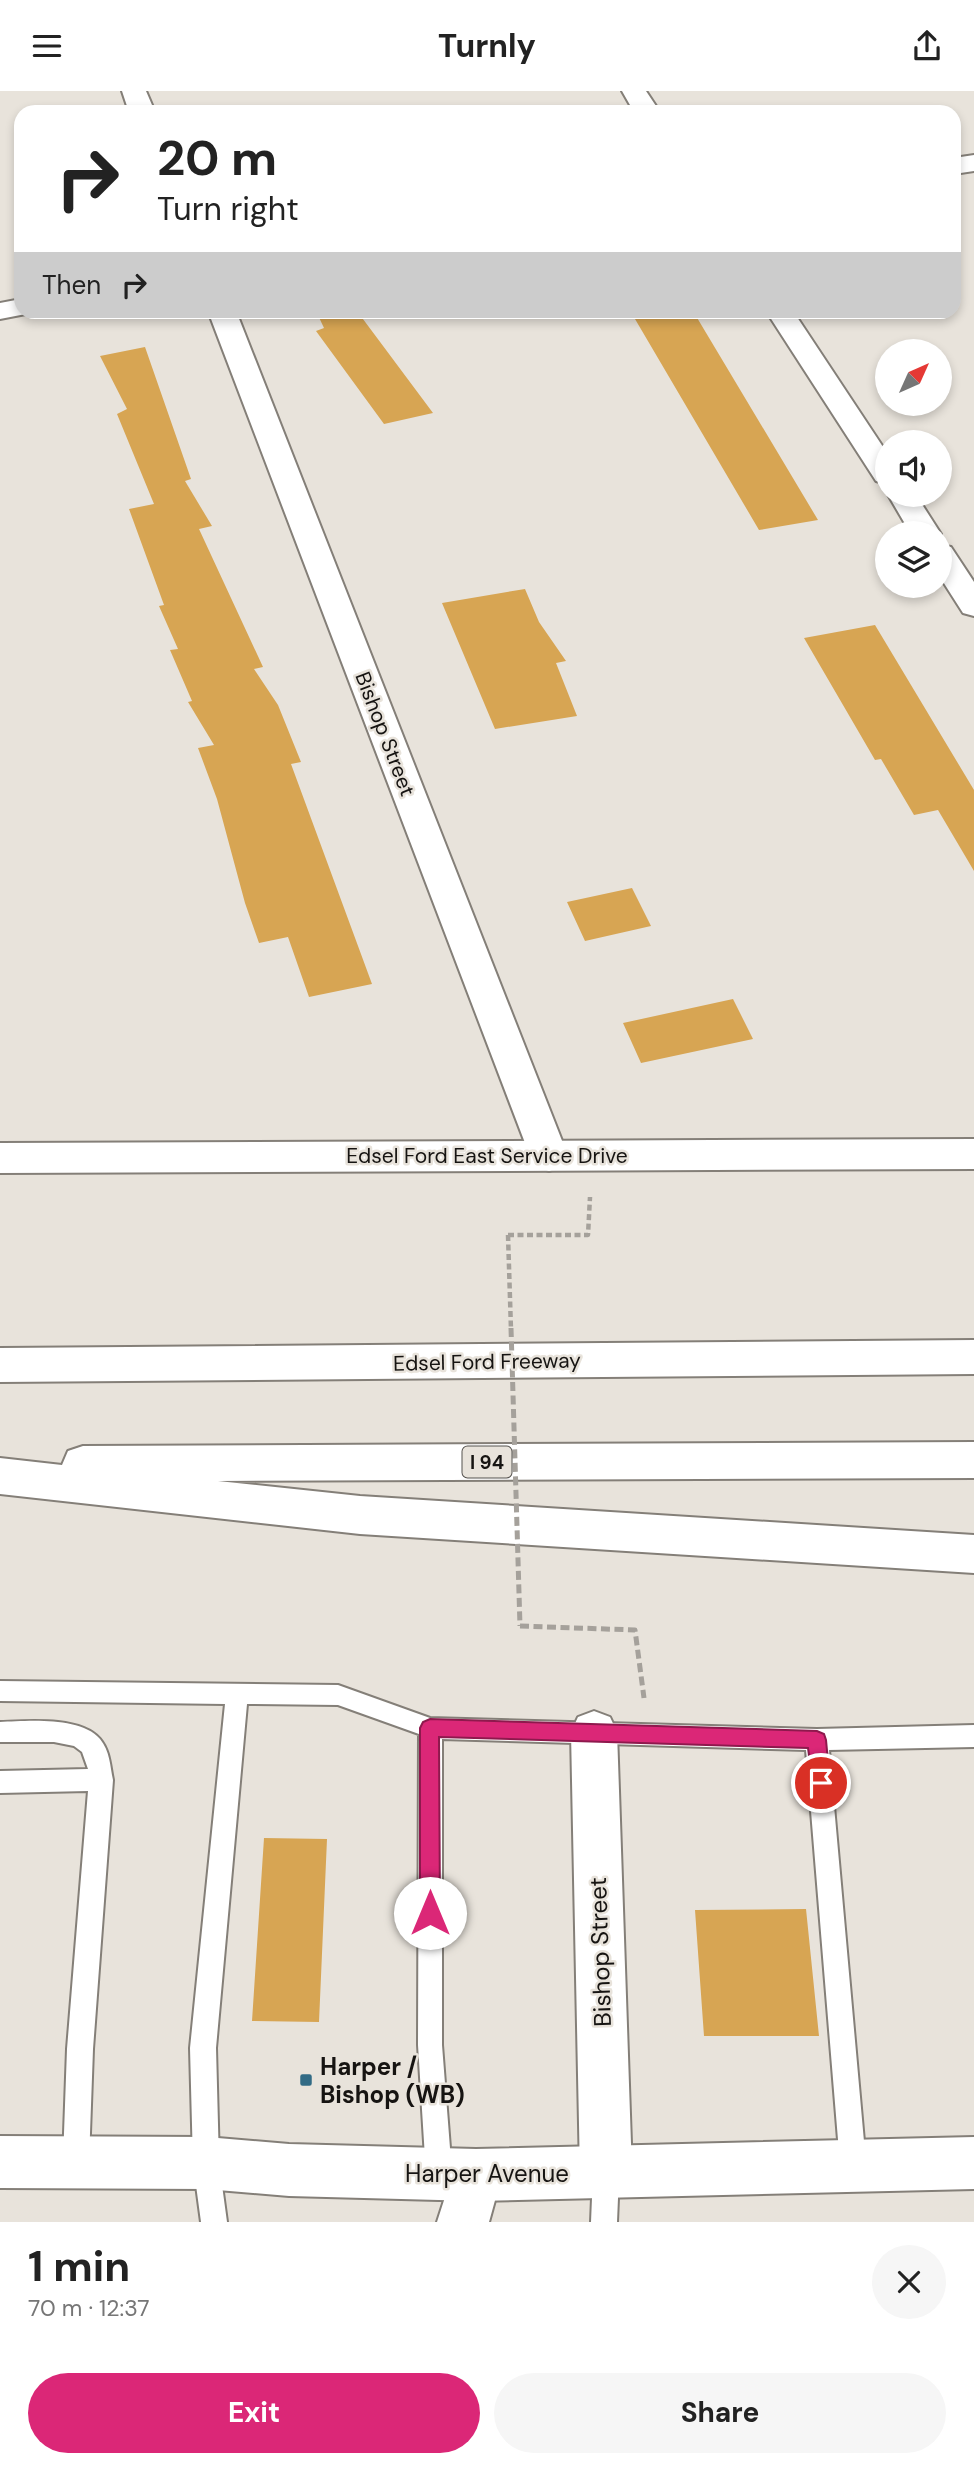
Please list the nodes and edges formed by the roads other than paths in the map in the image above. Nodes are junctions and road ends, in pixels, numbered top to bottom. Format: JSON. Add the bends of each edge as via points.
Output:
{"nodes":[{"id":1,"x":225,"y":319,"type":"edge"},
{"id":2,"x":784,"y":319,"type":"edge"},
{"id":3,"x":875,"y":457,"type":"edge"},
{"id":4,"x":952,"y":572,"type":"edge"},
{"id":5,"x":974,"y":606,"type":"edge"},
{"id":6,"x":974,"y":1154,"type":"edge"},
{"id":7,"x":549,"y":1156,"type":"junction"},
{"id":8,"x":0,"y":1159,"type":"edge"},
{"id":9,"x":974,"y":1343,"type":"edge"},
{"id":10,"x":921,"y":1357,"type":"junction"},
{"id":11,"x":974,"y":1357,"type":"edge"},
{"id":12,"x":0,"y":1365,"type":"edge"},
{"id":13,"x":974,"y":1460,"type":"edge"},
{"id":14,"x":0,"y":1464,"type":"edge"},
{"id":15,"x":0,"y":1476,"type":"edge"},
{"id":16,"x":974,"y":1554,"type":"edge"},
{"id":17,"x":0,"y":1691,"type":"edge"},
{"id":18,"x":237,"y":1694,"type":"junction"},
{"id":19,"x":430,"y":1728,"type":"junction"},
{"id":20,"x":594,"y":1732,"type":"junction"},
{"id":21,"x":0,"y":1733,"type":"edge"},
{"id":22,"x":974,"y":1738,"type":"edge"},
{"id":23,"x":817,"y":1740,"type":"junction"},
{"id":24,"x":101,"y":1780,"type":"junction"},
{"id":25,"x":0,"y":1782,"type":"edge"},
{"id":26,"x":0,"y":2162,"type":"edge"},
{"id":27,"x":76,"y":2163,"type":"junction"},
{"id":28,"x":206,"y":2163,"type":"junction"},
{"id":29,"x":974,"y":2163,"type":"edge"},
{"id":30,"x":853,"y":2166,"type":"junction"},
{"id":31,"x":606,"y":2173,"type":"junction"},
{"id":32,"x":459,"y":2191,"type":"edge"},
{"id":33,"x":214,"y":2222,"type":"edge"},
{"id":34,"x":604,"y":2222,"type":"edge"}],
"edges":[{"from":1,"to":7,"type":"main road","name":"Bishop Street"},
{"from":2,"to":3,"type":"main road"},
{"from":4,"to":5,"type":"main road"},
{"from":6,"to":7,"type":"main road","name":"Edsel Ford East Service Drive"},
{"from":7,"to":8,"type":"main road","name":"Edsel Ford East Service Drive"},
{"from":9,"to":10,"type":"main road"},
{"from":10,"to":11,"type":"main road","name":"Edsel Ford Freeway"},
{"from":10,"to":12,"type":"main road","name":"Edsel Ford Freeway"},
{"from":13,"to":14,"type":"main road","number":"I 94"},
{"from":15,"to":16,"type":"main road","via":[[360,1515]]},
{"from":17,"to":18,"type":"lane"},
{"from":18,"to":19,"type":"lane","via":[[338,1695]]},
{"from":18,"to":28,"type":"lane","via":[[203,2048]]},
{"from":19,"to":20,"type":"lane"},
{"from":19,"to":32,"type":"lane","via":[[430,2045]]},
{"from":20,"to":23,"type":"lane"},
{"from":20,"to":31,"type":"main road","name":"Bishop Street"},
{"from":21,"to":24,"type":"lane","via":[[79,1736],[96,1753]]},
{"from":22,"to":23,"type":"lane"},
{"from":23,"to":30,"type":"lane"},
{"from":24,"to":25,"type":"lane"},
{"from":24,"to":27,"type":"lane"},
{"from":26,"to":27,"type":"main road","name":"Harper Avenue"},
{"from":27,"to":28,"type":"main road","name":"Harper Avenue"},
{"from":28,"to":32,"type":"main road","name":"Harper Avenue"},
{"from":28,"to":33,"type":"lane"},
{"from":29,"to":30,"type":"main road","name":"Harper Avenue"},
{"from":30,"to":31,"type":"main road","name":"Harper Avenue"},
{"from":31,"to":32,"type":"main road","name":"Harper Avenue"},
{"from":31,"to":34,"type":"lane"}]}
